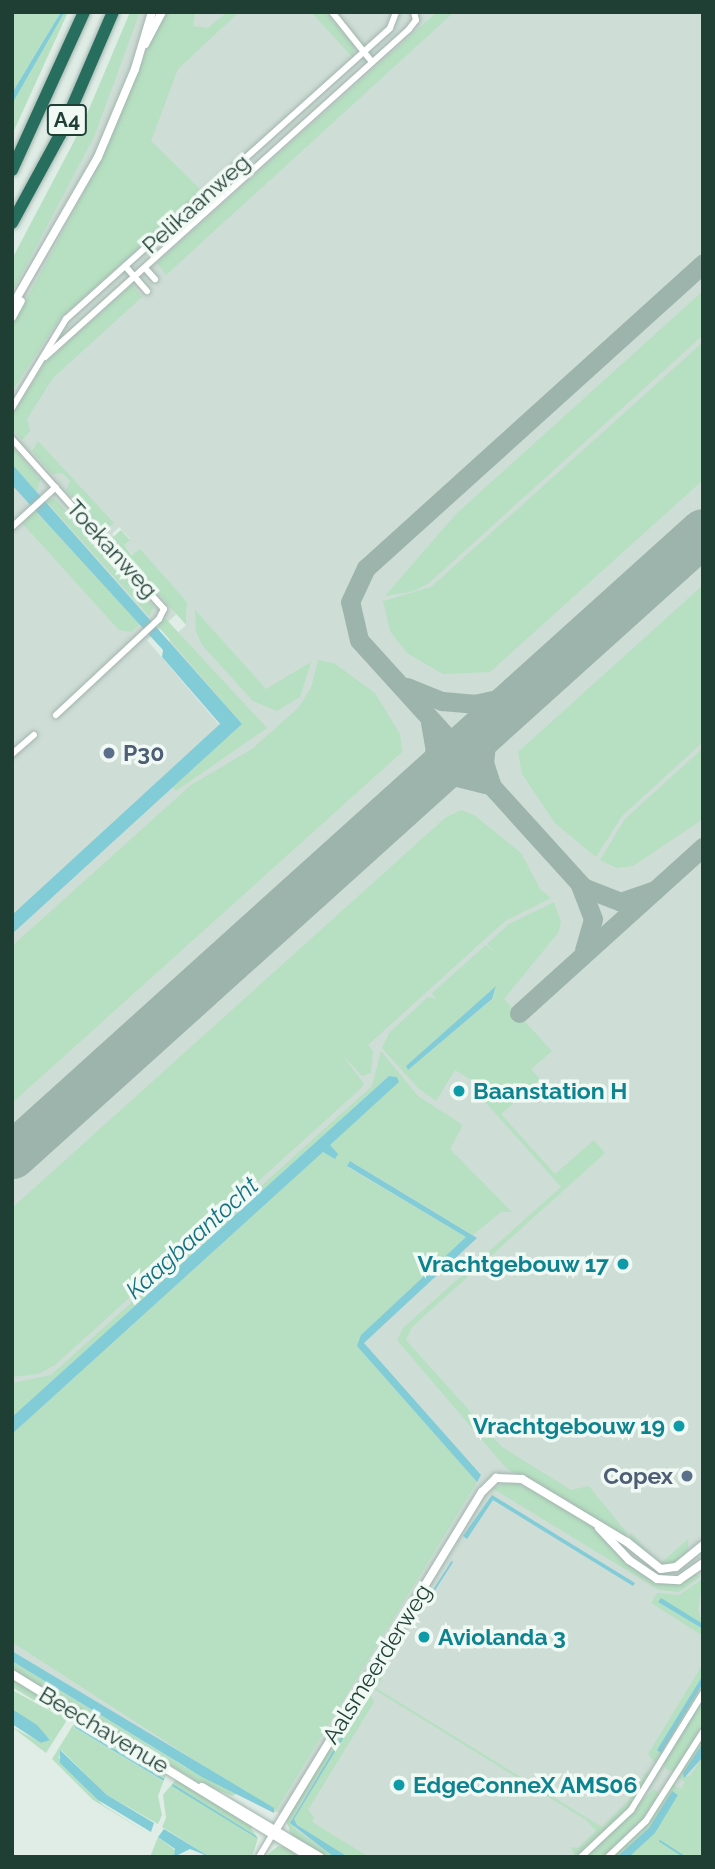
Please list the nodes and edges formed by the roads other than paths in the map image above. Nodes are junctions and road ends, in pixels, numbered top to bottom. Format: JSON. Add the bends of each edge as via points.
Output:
{"nodes":[{"id":1,"x":84,"y":12,"type":"edge"},
{"id":2,"x":113,"y":12,"type":"edge"},
{"id":3,"x":152,"y":12,"type":"edge"},
{"id":4,"x":162,"y":12,"type":"edge"},
{"id":5,"x":331,"y":12,"type":"edge"},
{"id":6,"x":396,"y":12,"type":"edge"},
{"id":7,"x":415,"y":12,"type":"edge"},
{"id":8,"x":144,"y":46,"type":"junction"},
{"id":9,"x":366,"y":50,"type":"junction"},
{"id":10,"x":372,"y":62,"type":"junction"},
{"id":11,"x":300,"y":110,"type":"junction"},
{"id":12,"x":309,"y":119,"type":"junction"},
{"id":13,"x":12,"y":170,"type":"edge"},
{"id":14,"x":207,"y":194,"type":"junction"},
{"id":15,"x":215,"y":204,"type":"junction"},
{"id":16,"x":12,"y":223,"type":"edge"},
{"id":17,"x":57,"y":235,"type":"junction"},
{"id":18,"x":126,"y":267,"type":"junction"},
{"id":19,"x":145,"y":268,"type":"junction"},
{"id":20,"x":133,"y":275,"type":"junction"},
{"id":21,"x":155,"y":279,"type":"dead end"},
{"id":22,"x":148,"y":291,"type":"dead end"},
{"id":23,"x":12,"y":306,"type":"edge"},
{"id":24,"x":12,"y":317,"type":"edge"},
{"id":25,"x":38,"y":366,"type":"junction"},
{"id":26,"x":12,"y":408,"type":"edge"},
{"id":27,"x":12,"y":439,"type":"edge"},
{"id":28,"x":56,"y":487,"type":"junction"},
{"id":29,"x":12,"y":527,"type":"edge"},
{"id":30,"x":56,"y":715,"type":"dead end"},
{"id":31,"x":34,"y":735,"type":"dead end"},
{"id":32,"x":12,"y":754,"type":"edge"},
{"id":33,"x":591,"y":1521,"type":"junction"},
{"id":34,"x":703,"y":1545,"type":"edge"},
{"id":35,"x":703,"y":1563,"type":"edge"},
{"id":36,"x":12,"y":1674,"type":"edge"},
{"id":37,"x":703,"y":1693,"type":"edge"},
{"id":38,"x":703,"y":1732,"type":"edge"},
{"id":39,"x":653,"y":1775,"type":"junction"},
{"id":40,"x":669,"y":1784,"type":"junction"},
{"id":41,"x":274,"y":1832,"type":"junction"},
{"id":42,"x":259,"y":1857,"type":"edge"},
{"id":43,"x":310,"y":1857,"type":"edge"},
{"id":44,"x":320,"y":1857,"type":"edge"},
{"id":45,"x":581,"y":1857,"type":"edge"},
{"id":46,"x":608,"y":1857,"type":"edge"}],
"edges":[{"from":1,"to":13,"type":"highway","number":"A4"},
{"from":2,"to":16,"type":"highway","number":"A4","via":[[61,135]]},
{"from":3,"to":8,"type":"street"},
{"from":4,"to":8,"type":"street"},
{"from":5,"to":9,"type":"street"},
{"from":6,"to":9,"type":"street","name":"Pelikaanweg","via":[[395,23]]},
{"from":7,"to":10,"type":"street","name":"Pelikaanweg","via":[[413,25]]},
{"from":8,"to":17,"type":"street","via":[[105,143]]},
{"from":9,"to":10,"type":"street"},
{"from":9,"to":11,"type":"street","name":"Pelikaanweg"},
{"from":10,"to":12,"type":"street","name":"Pelikaanweg"},
{"from":11,"to":12,"type":"street"},
{"from":11,"to":14,"type":"street","name":"Pelikaanweg"},
{"from":12,"to":15,"type":"street","name":"Pelikaanweg"},
{"from":14,"to":15,"type":"street"},
{"from":14,"to":18,"type":"street","name":"Pelikaanweg"},
{"from":15,"to":19,"type":"street","name":"Pelikaanweg"},
{"from":17,"to":23,"type":"street"},
{"from":17,"to":24,"type":"street"},
{"from":18,"to":20,"type":"street"},
{"from":18,"to":25,"type":"street","name":"Pelikaanweg","via":[[66,319]]},
{"from":19,"to":20,"type":"street","name":"Pelikaanweg"},
{"from":19,"to":21,"type":"street","name":"Pelikaanweg"},
{"from":20,"to":22,"type":"street","name":"Pelikaanweg"},
{"from":20,"to":25,"type":"street","name":"Pelikaanweg"},
{"from":25,"to":26,"type":"street","name":"Pelikaanweg"},
{"from":27,"to":28,"type":"street","name":"Toekanweg"},
{"from":28,"to":29,"type":"street"},
{"from":28,"to":30,"type":"street","name":"Toekanweg","via":[[164,608],[159,619]]},
{"from":31,"to":32,"type":"street"},
{"from":33,"to":34,"type":"street","via":[[663,1569],[679,1566]]},
{"from":33,"to":35,"type":"street","via":[[629,1560],[657,1579],[679,1580]]},
{"from":33,"to":41,"type":"street","name":"Aalsmeerderweg","via":[[522,1479],[502,1476],[482,1492]]},
{"from":36,"to":41,"type":"street","name":"Beechavenue"},
{"from":37,"to":39,"type":"street"},
{"from":38,"to":40,"type":"street"},
{"from":39,"to":40,"type":"street"},
{"from":39,"to":45,"type":"street","via":[[629,1813]]},
{"from":40,"to":46,"type":"street","via":[[642,1826]]},
{"from":41,"to":42,"type":"street","name":"Aalsmeerderweg"},
{"from":41,"to":43,"type":"street","name":"Beechavenue"},
{"from":41,"to":44,"type":"street","name":"Beechavenue"}]}
